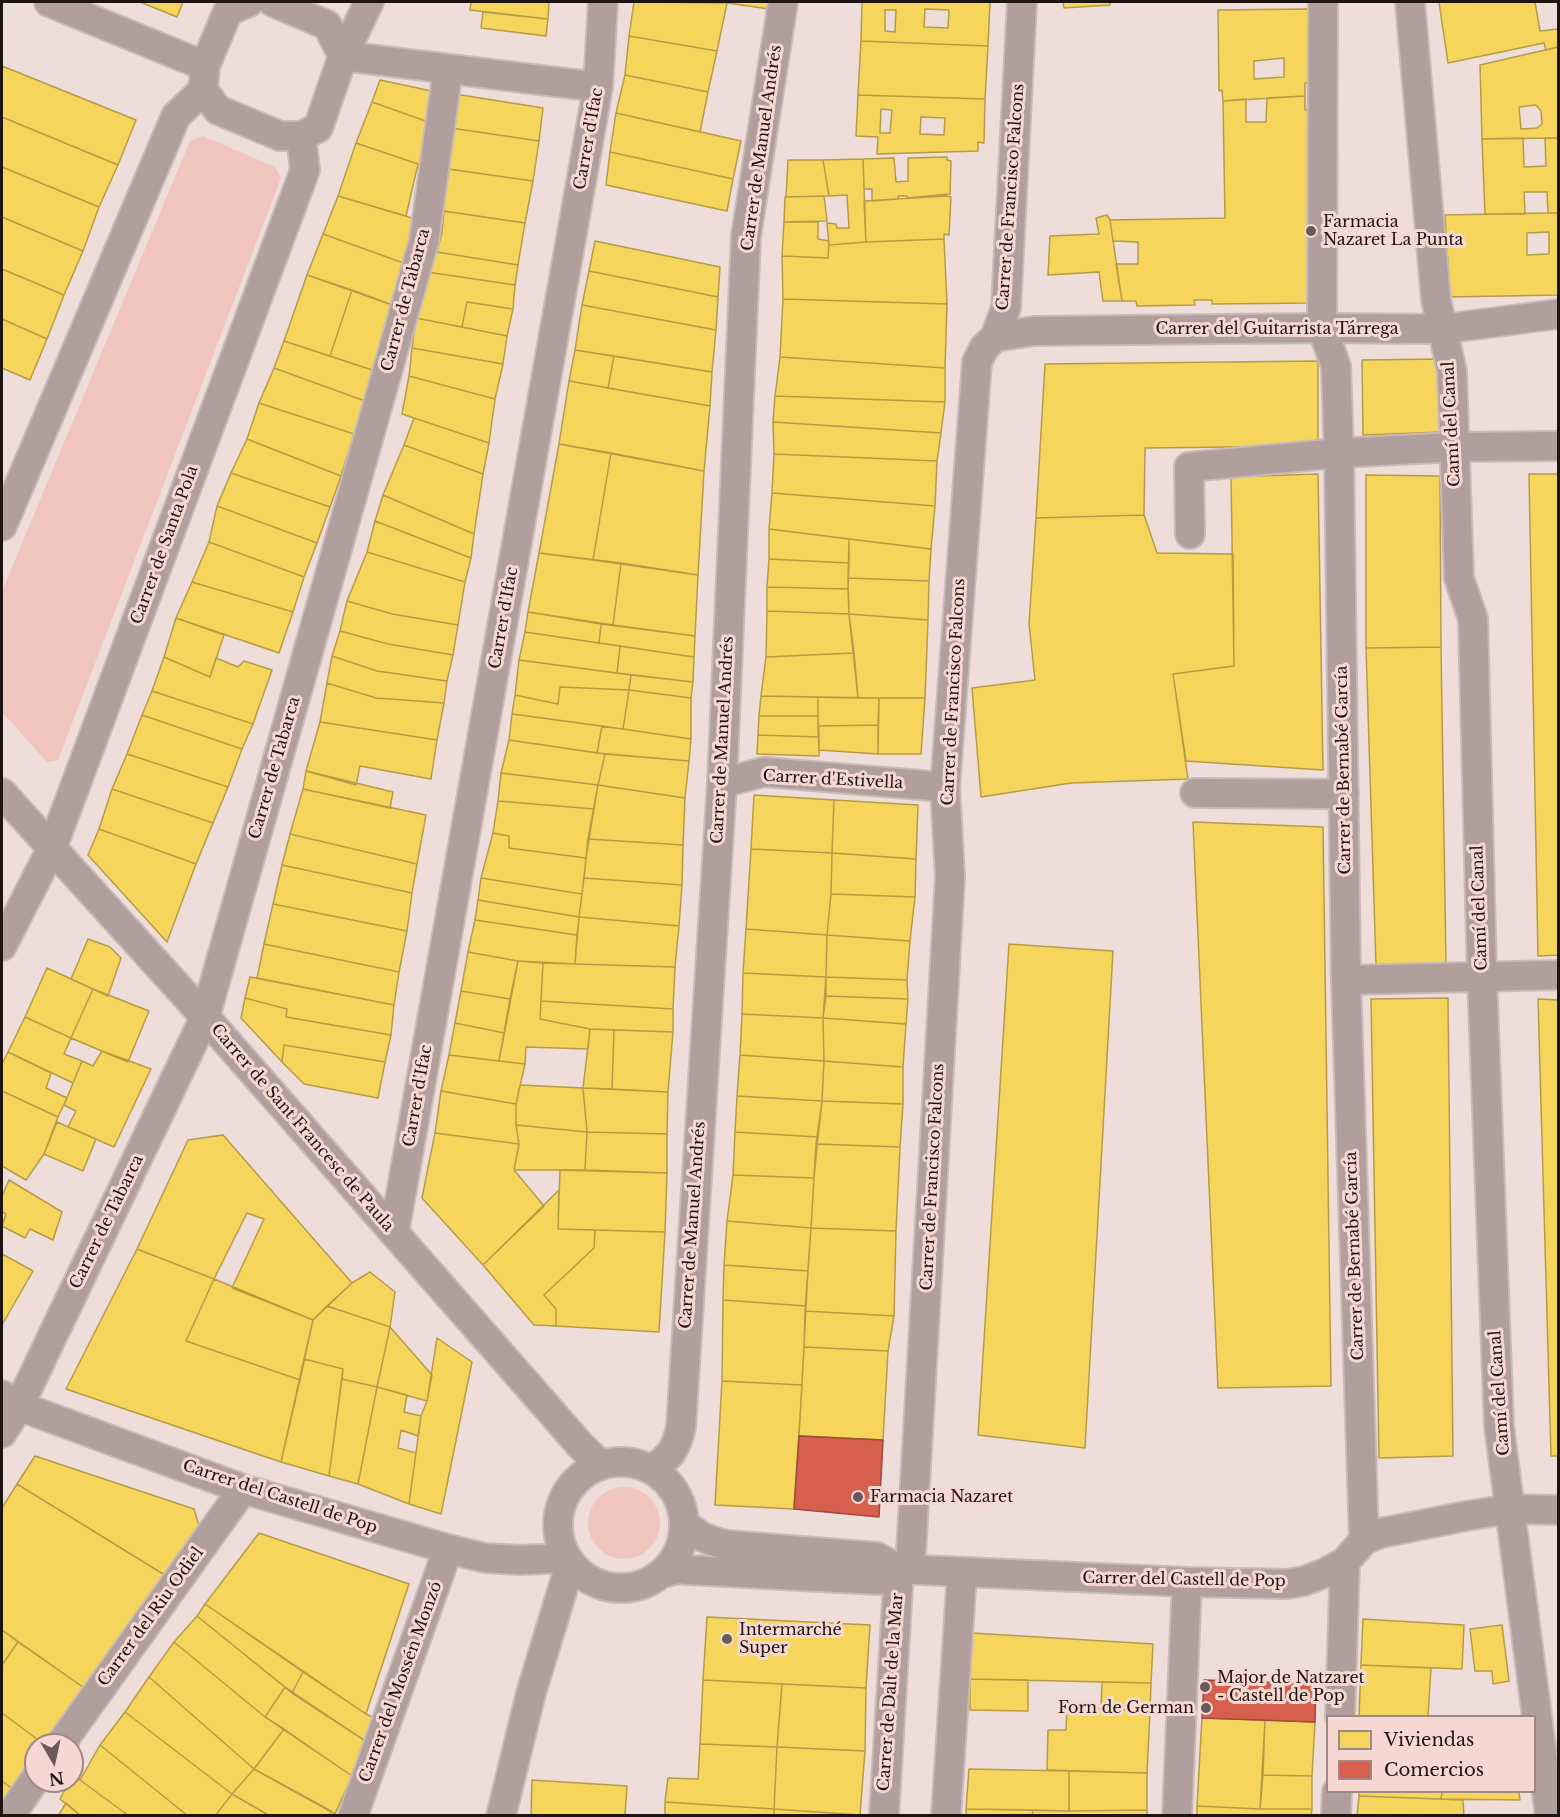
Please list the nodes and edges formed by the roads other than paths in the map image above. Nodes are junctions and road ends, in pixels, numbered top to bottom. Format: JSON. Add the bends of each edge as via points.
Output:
{"nodes":[{"id":1,"x":49,"y":2,"type":"edge"},
{"id":2,"x":273,"y":2,"type":"edge"},
{"id":3,"x":369,"y":2,"type":"edge"},
{"id":4,"x":603,"y":2,"type":"edge"},
{"id":5,"x":783,"y":2,"type":"edge"},
{"id":6,"x":1022,"y":2,"type":"edge"},
{"id":7,"x":1323,"y":2,"type":"edge"},
{"id":8,"x":1410,"y":2,"type":"edge"},
{"id":9,"x":235,"y":5,"type":"edge"},
{"id":10,"x":343,"y":56,"type":"junction"},
{"id":11,"x":448,"y":69,"type":"junction"},
{"id":12,"x":204,"y":78,"type":"junction"},
{"id":13,"x":598,"y":87,"type":"junction"},
{"id":14,"x":300,"y":136,"type":"junction"},
{"id":15,"x":1558,"y":314,"type":"edge"},
{"id":16,"x":1322,"y":328,"type":"junction"},
{"id":17,"x":1443,"y":329,"type":"junction"},
{"id":18,"x":995,"y":337,"type":"junction"},
{"id":19,"x":1558,"y":446,"type":"edge"},
{"id":20,"x":1455,"y":447,"type":"junction"},
{"id":21,"x":1339,"y":453,"type":"junction"},
{"id":22,"x":2,"y":526,"type":"edge"},
{"id":23,"x":1190,"y":534,"type":"dead end"},
{"id":24,"x":722,"y":783,"type":"junction"},
{"id":25,"x":945,"y":787,"type":"junction"},
{"id":26,"x":2,"y":793,"type":"edge"},
{"id":27,"x":1195,"y":793,"type":"dead end"},
{"id":28,"x":1344,"y":794,"type":"junction"},
{"id":29,"x":52,"y":848,"type":"junction"},
{"id":30,"x":2,"y":946,"type":"edge"},
{"id":31,"x":1558,"y":975,"type":"edge"},
{"id":32,"x":1482,"y":976,"type":"junction"},
{"id":33,"x":1346,"y":980,"type":"junction"},
{"id":34,"x":205,"y":1017,"type":"junction"},
{"id":35,"x":394,"y":1233,"type":"junction"},
{"id":36,"x":10,"y":1400,"type":"edge"},
{"id":37,"x":2,"y":1433,"type":"edge"},
{"id":38,"x":601,"y":1465,"type":"junction"},
{"id":39,"x":652,"y":1470,"type":"junction"},
{"id":40,"x":243,"y":1489,"type":"junction"},
{"id":41,"x":1510,"y":1509,"type":"junction"},
{"id":42,"x":1558,"y":1510,"type":"edge"},
{"id":43,"x":684,"y":1523,"type":"junction"},
{"id":44,"x":1364,"y":1540,"type":"junction"},
{"id":45,"x":448,"y":1550,"type":"junction"},
{"id":46,"x":569,"y":1562,"type":"junction"},
{"id":47,"x":1345,"y":1562,"type":"junction"},
{"id":48,"x":905,"y":1570,"type":"junction"},
{"id":49,"x":663,"y":1573,"type":"junction"},
{"id":50,"x":962,"y":1573,"type":"junction"},
{"id":51,"x":1187,"y":1582,"type":"junction"},
{"id":52,"x":1340,"y":1715,"type":"edge"},
{"id":53,"x":69,"y":1733,"type":"edge"},
{"id":54,"x":25,"y":1793,"type":"edge"},
{"id":55,"x":1337,"y":1793,"type":"edge"},
{"id":56,"x":10,"y":1815,"type":"edge"},
{"id":57,"x":353,"y":1815,"type":"edge"},
{"id":58,"x":501,"y":1815,"type":"edge"},
{"id":59,"x":884,"y":1815,"type":"edge"},
{"id":60,"x":946,"y":1815,"type":"edge"},
{"id":61,"x":1177,"y":1815,"type":"edge"},
{"id":62,"x":1336,"y":1815,"type":"edge"},
{"id":63,"x":1550,"y":1815,"type":"edge"}],
"edges":[{"from":1,"to":12,"type":"street"},
{"from":2,"to":10,"type":"street","via":[[327,25]]},
{"from":3,"to":10,"type":"street"},
{"from":4,"to":13,"type":"street","name":"Carrer d'Ifac"},
{"from":5,"to":24,"type":"street","name":"Carrer de Manuel Andrés","via":[[746,236]]},
{"from":6,"to":18,"type":"street","name":"Carrer de Francisco Falcons","via":[[1008,289],[1006,308]]},
{"from":7,"to":16,"type":"street","name":"Carrer de Bernabé García"},
{"from":8,"to":17,"type":"street","name":"Camí del Canal","via":[[1436,300]]},
{"from":9,"to":12,"type":"street"},
{"from":10,"to":11,"type":"street"},
{"from":10,"to":14,"type":"street","via":[[318,128]]},
{"from":11,"to":13,"type":"street"},
{"from":11,"to":34,"type":"street","name":"Carrer de Tabarca","via":[[424,241]]},
{"from":12,"to":14,"type":"street","via":[[218,110],[280,136]]},
{"from":12,"to":22,"type":"street","via":[[176,116]]},
{"from":13,"to":35,"type":"street","name":"Carrer d'Ifac"},
{"from":14,"to":29,"type":"street","name":"Carrer de Santa Pola","via":[[305,170]]},
{"from":15,"to":17,"type":"street","name":"Carrer del Guitarrista Tárrega"},
{"from":16,"to":17,"type":"street","name":"Carrer del Guitarrista Tárrega"},
{"from":16,"to":18,"type":"street","name":"Carrer del Guitarrista Tárrega","via":[[1034,331]]},
{"from":16,"to":21,"type":"street","name":"Carrer de Bernabé García","via":[[1336,366]]},
{"from":17,"to":20,"type":"street","name":"Camí del Canal","via":[[1452,372]]},
{"from":18,"to":25,"type":"street","name":"Carrer de Francisco Falcons","via":[[977,362]]},
{"from":19,"to":20,"type":"street"},
{"from":20,"to":21,"type":"street"},
{"from":20,"to":32,"type":"street","name":"Camí del Canal","via":[[1459,578],[1473,619]]},
{"from":21,"to":23,"type":"street","via":[[1189,467]]},
{"from":21,"to":28,"type":"street","name":"Carrer de Bernabé García"},
{"from":24,"to":25,"type":"street","name":"Carrer d'Estivella","via":[[764,772]]},
{"from":24,"to":39,"type":"street","name":"Carrer de Manuel Andrés","via":[[681,1427],[677,1445]]},
{"from":25,"to":48,"type":"street","name":"Carrer de Francisco Falcons","via":[[950,877]]},
{"from":26,"to":29,"type":"street","name":"Carrer de Sant Francesc de Paula"},
{"from":27,"to":28,"type":"street"},
{"from":28,"to":33,"type":"street","name":"Carrer de Bernabé García"},
{"from":29,"to":30,"type":"street","name":"Carrer de Santa Pola"},
{"from":29,"to":34,"type":"street","name":"Carrer de Sant Francesc de Paula"},
{"from":31,"to":32,"type":"street"},
{"from":32,"to":33,"type":"street"},
{"from":32,"to":41,"type":"street","name":"Camí del Canal","via":[[1499,1426]]},
{"from":33,"to":44,"type":"street","name":"Carrer de Bernabé García"},
{"from":34,"to":35,"type":"street","name":"Carrer de Sant Francesc de Paula"},
{"from":34,"to":36,"type":"street","name":"Carrer de Tabarca"},
{"from":35,"to":38,"type":"street","name":"Carrer de Sant Francesc de Paula"},
{"from":36,"to":37,"type":"street","name":"Carrer de Tabarca"},
{"from":36,"to":40,"type":"street","name":"Carrer del Castell de Pop"},
{"from":38,"to":39,"type":"street","via":[[634,1463]]},
{"from":38,"to":46,"type":"street","via":[[580,1477],[559,1510],[560,1544]]},
{"from":39,"to":43,"type":"street","via":[[669,1483],[680,1502]]},
{"from":40,"to":45,"type":"street","name":"Carrer del Castell de Pop"},
{"from":40,"to":53,"type":"street","name":"Carrer del Riu Odiel"},
{"from":41,"to":42,"type":"street"},
{"from":41,"to":44,"type":"street"},
{"from":41,"to":63,"type":"street","name":"Camí del Canal"},
{"from":43,"to":48,"type":"street","name":"Carrer del Castell de Pop","via":[[696,1534],[727,1545],[877,1557]]},
{"from":43,"to":49,"type":"street","via":[[675,1559]]},
{"from":44,"to":47,"type":"street","name":"Carrer del Castell de Pop"},
{"from":45,"to":46,"type":"street","name":"Carrer del Castell de Pop","via":[[484,1558]]},
{"from":45,"to":57,"type":"street","name":"Carrer del Mossén Monzó"},
{"from":46,"to":49,"type":"street","via":[[581,1575],[599,1585],[620,1589],[650,1582]]},
{"from":46,"to":58,"type":"street"},
{"from":47,"to":51,"type":"street","name":"Carrer del Castell de Pop","via":[[1326,1573],[1287,1584]]},
{"from":47,"to":52,"type":"street"},
{"from":48,"to":49,"type":"street","name":"Carrer del Castell de Pop","via":[[878,1580],[688,1569]]},
{"from":48,"to":50,"type":"street","name":"Carrer del Castell de Pop"},
{"from":48,"to":59,"type":"street","name":"Carrer de Dalt de la Mar"},
{"from":50,"to":51,"type":"street","name":"Carrer del Castell de Pop"},
{"from":50,"to":60,"type":"street"},
{"from":51,"to":61,"type":"street"},
{"from":54,"to":56,"type":"street"},
{"from":55,"to":62,"type":"street"}]}
